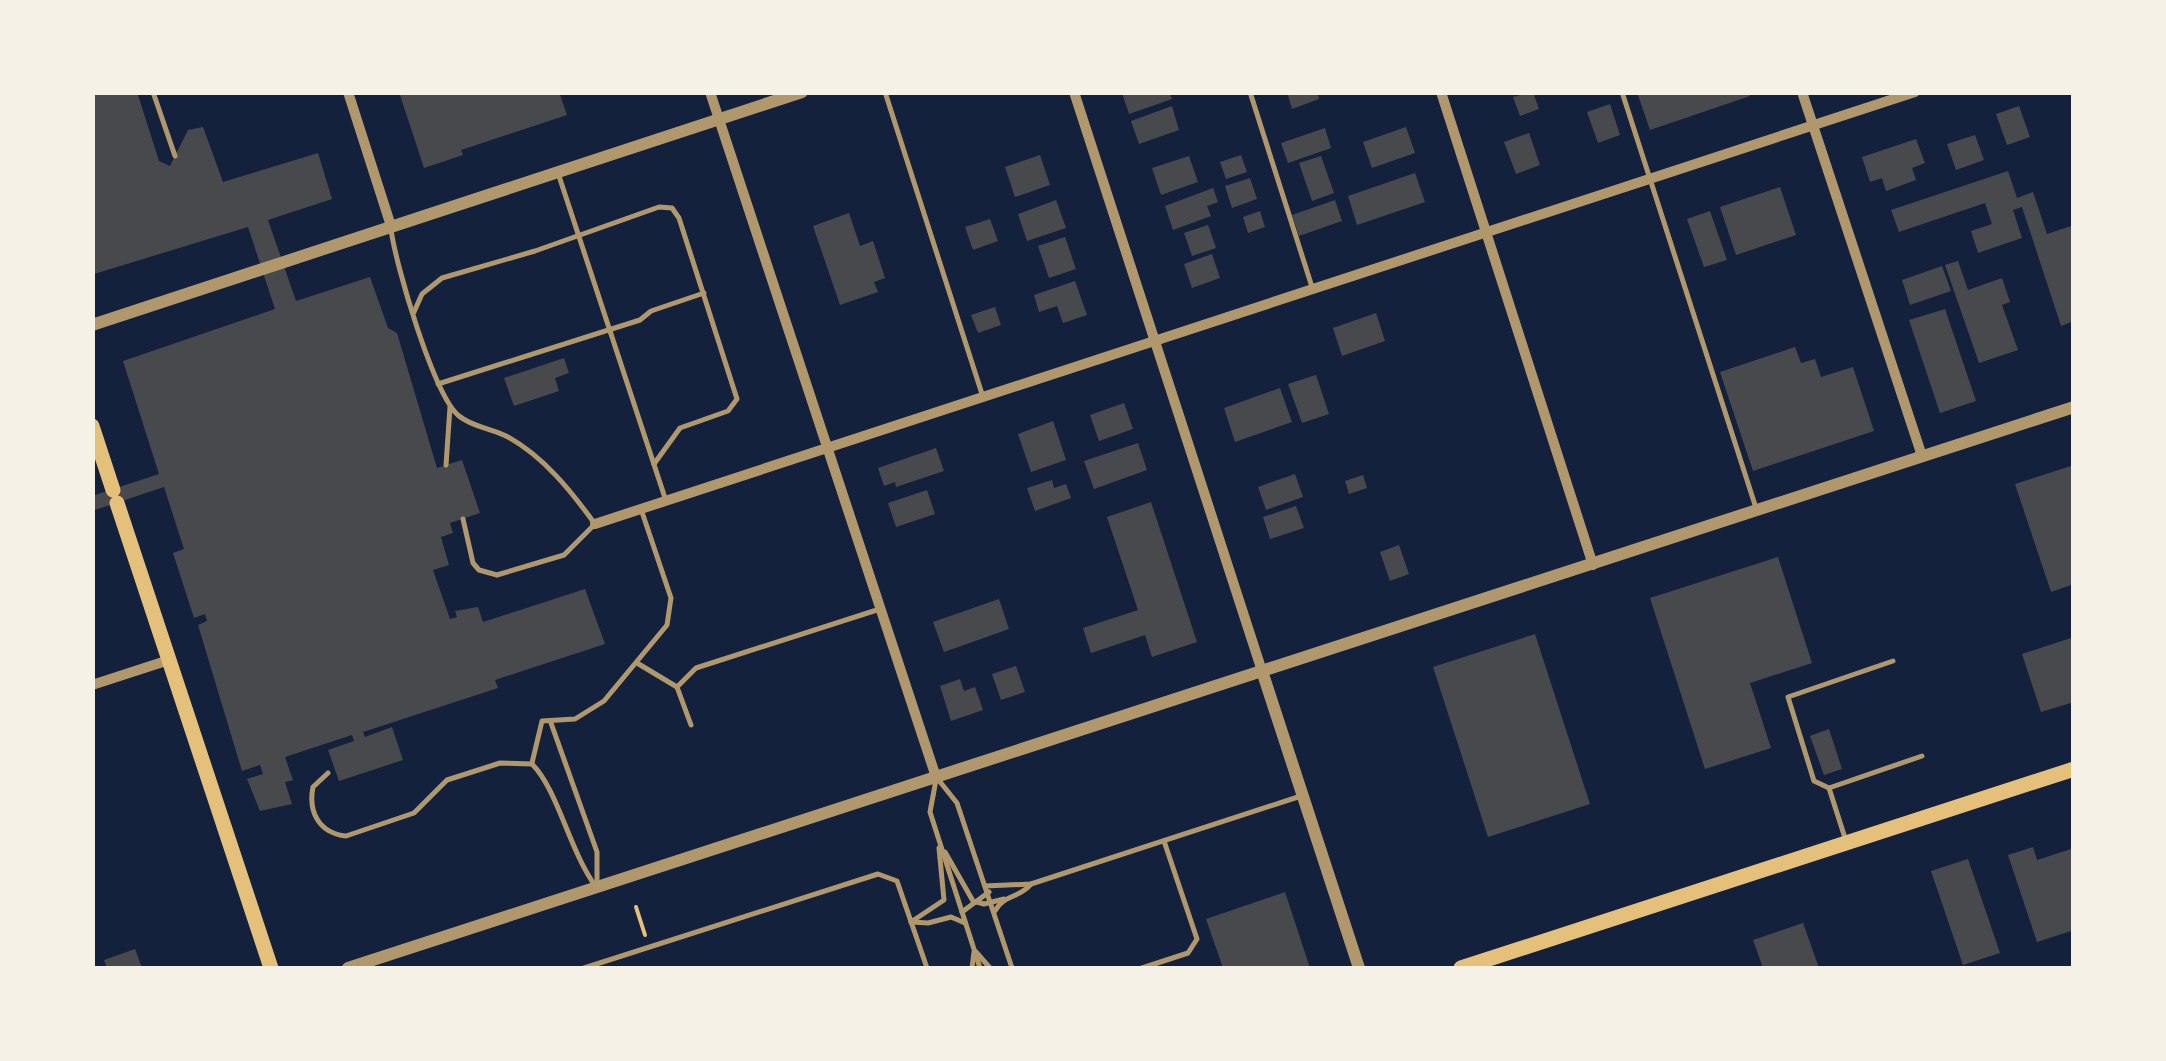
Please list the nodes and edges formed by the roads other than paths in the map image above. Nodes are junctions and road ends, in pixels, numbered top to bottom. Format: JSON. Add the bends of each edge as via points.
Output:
{"nodes":[{"id":1,"x":153,"y":92,"type":"edge"},
{"id":2,"x":348,"y":92,"type":"edge"},
{"id":3,"x":710,"y":92,"type":"edge"},
{"id":4,"x":802,"y":92,"type":"edge"},
{"id":5,"x":885,"y":92,"type":"edge"},
{"id":6,"x":1074,"y":92,"type":"edge"},
{"id":7,"x":1250,"y":92,"type":"edge"},
{"id":8,"x":1441,"y":92,"type":"edge"},
{"id":9,"x":1622,"y":92,"type":"edge"},
{"id":10,"x":1802,"y":92,"type":"edge"},
{"id":11,"x":1915,"y":92,"type":"edge"},
{"id":12,"x":719,"y":120,"type":"junction"},
{"id":13,"x":1812,"y":126,"type":"junction"},
{"id":14,"x":175,"y":156,"type":"dead end"},
{"id":15,"x":558,"y":172,"type":"junction"},
{"id":16,"x":1650,"y":179,"type":"junction"},
{"id":17,"x":391,"y":226,"type":"junction"},
{"id":18,"x":1486,"y":232,"type":"junction"},
{"id":19,"x":579,"y":237,"type":"junction"},
{"id":20,"x":1313,"y":290,"type":"junction"},
{"id":21,"x":704,"y":293,"type":"junction"},
{"id":22,"x":414,"y":312,"type":"junction"},
{"id":23,"x":92,"y":325,"type":"edge"},
{"id":24,"x":608,"y":329,"type":"junction"},
{"id":25,"x":1154,"y":342,"type":"junction"},
{"id":26,"x":438,"y":384,"type":"junction"},
{"id":27,"x":982,"y":396,"type":"junction"},
{"id":28,"x":450,"y":407,"type":"junction"},
{"id":29,"x":2074,"y":407,"type":"edge"},
{"id":30,"x":92,"y":426,"type":"edge"},
{"id":31,"x":826,"y":448,"type":"junction"},
{"id":32,"x":1922,"y":456,"type":"junction"},
{"id":33,"x":654,"y":464,"type":"junction"},
{"id":34,"x":446,"y":465,"type":"dead end"},
{"id":35,"x":666,"y":500,"type":"junction"},
{"id":36,"x":641,"y":509,"type":"junction"},
{"id":37,"x":1756,"y":511,"type":"junction"},
{"id":38,"x":463,"y":519,"type":"dead end"},
{"id":39,"x":595,"y":524,"type":"junction"},
{"id":40,"x":1593,"y":565,"type":"junction"},
{"id":41,"x":880,"y":608,"type":"junction"},
{"id":42,"x":169,"y":660,"type":"junction"},
{"id":43,"x":1892,"y":661,"type":"dead end"},
{"id":44,"x":638,"y":662,"type":"junction"},
{"id":45,"x":1262,"y":671,"type":"junction"},
{"id":46,"x":92,"y":685,"type":"edge"},
{"id":47,"x":676,"y":687,"type":"junction"},
{"id":48,"x":551,"y":723,"type":"junction"},
{"id":49,"x":691,"y":724,"type":"dead end"},
{"id":50,"x":1922,"y":756,"type":"dead end"},
{"id":51,"x":532,"y":764,"type":"junction"},
{"id":52,"x":2074,"y":769,"type":"edge"},
{"id":53,"x":328,"y":773,"type":"dead end"},
{"id":54,"x":936,"y":777,"type":"junction"},
{"id":55,"x":1829,"y":788,"type":"junction"},
{"id":56,"x":1302,"y":796,"type":"junction"},
{"id":57,"x":939,"y":840,"type":"junction"},
{"id":58,"x":1164,"y":840,"type":"junction"},
{"id":59,"x":1846,"y":844,"type":"junction"},
{"id":60,"x":1031,"y":884,"type":"junction"},
{"id":61,"x":597,"y":888,"type":"junction"},
{"id":62,"x":986,"y":889,"type":"junction"},
{"id":63,"x":1004,"y":899,"type":"junction"},
{"id":64,"x":973,"y":901,"type":"junction"},
{"id":65,"x":991,"y":903,"type":"junction"},
{"id":66,"x":962,"y":912,"type":"junction"},
{"id":67,"x":994,"y":914,"type":"junction"},
{"id":68,"x":946,"y":917,"type":"junction"},
{"id":69,"x":912,"y":922,"type":"junction"},
{"id":70,"x":966,"y":924,"type":"junction"},
{"id":71,"x":974,"y":949,"type":"junction"},
{"id":72,"x":270,"y":968,"type":"edge"},
{"id":73,"x":348,"y":968,"type":"edge"},
{"id":74,"x":584,"y":968,"type":"edge"},
{"id":75,"x":927,"y":968,"type":"edge"},
{"id":76,"x":972,"y":968,"type":"edge"},
{"id":77,"x":980,"y":968,"type":"edge"},
{"id":78,"x":990,"y":968,"type":"edge"},
{"id":79,"x":1012,"y":968,"type":"edge"},
{"id":80,"x":1142,"y":968,"type":"edge"},
{"id":81,"x":1359,"y":968,"type":"edge"},
{"id":82,"x":1461,"y":968,"type":"edge"}],
"edges":[{"from":1,"to":14,"type":"lane"},
{"from":2,"to":17,"type":"street"},
{"from":3,"to":12,"type":"street"},
{"from":4,"to":12,"type":"street"},
{"from":5,"to":27,"type":"lane"},
{"from":6,"to":25,"type":"street"},
{"from":7,"to":20,"type":"lane"},
{"from":8,"to":18,"type":"street"},
{"from":9,"to":16,"type":"lane"},
{"from":10,"to":13,"type":"street"},
{"from":11,"to":13,"type":"street"},
{"from":12,"to":15,"type":"street"},
{"from":12,"to":31,"type":"street"},
{"from":13,"to":16,"type":"street"},
{"from":13,"to":32,"type":"street"},
{"from":15,"to":17,"type":"street"},
{"from":15,"to":19,"type":"lane"},
{"from":16,"to":18,"type":"street"},
{"from":16,"to":37,"type":"lane"},
{"from":17,"to":22,"type":"lane"},
{"from":17,"to":23,"type":"street"},
{"from":18,"to":20,"type":"street"},
{"from":18,"to":40,"type":"street"},
{"from":19,"to":21,"type":"lane","via":[[672,208]]},
{"from":19,"to":22,"type":"lane","via":[[442,278],[422,294]]},
{"from":19,"to":24,"type":"lane"},
{"from":20,"to":25,"type":"street"},
{"from":21,"to":24,"type":"lane"},
{"from":21,"to":33,"type":"lane","via":[[737,399],[728,411],[680,428]]},
{"from":22,"to":26,"type":"lane"},
{"from":24,"to":26,"type":"lane"},
{"from":24,"to":33,"type":"lane"},
{"from":25,"to":27,"type":"street"},
{"from":25,"to":45,"type":"street"},
{"from":26,"to":28,"type":"lane"},
{"from":27,"to":31,"type":"street"},
{"from":28,"to":34,"type":"lane"},
{"from":28,"to":39,"type":"lane","via":[[522,446]]},
{"from":29,"to":32,"type":"street"},
{"from":30,"to":42,"type":"main road"},
{"from":31,"to":35,"type":"street"},
{"from":31,"to":41,"type":"street"},
{"from":32,"to":37,"type":"street"},
{"from":33,"to":35,"type":"lane"},
{"from":35,"to":36,"type":"street"},
{"from":36,"to":39,"type":"street"},
{"from":36,"to":44,"type":"lane","via":[[671,612]]},
{"from":37,"to":40,"type":"street"},
{"from":38,"to":39,"type":"lane","via":[[473,563],[497,575],[564,555]]},
{"from":40,"to":45,"type":"street"},
{"from":41,"to":47,"type":"lane","via":[[696,668]]},
{"from":41,"to":54,"type":"street"},
{"from":42,"to":46,"type":"street"},
{"from":42,"to":72,"type":"main road"},
{"from":43,"to":55,"type":"lane","via":[[1788,698],[1814,781]]},
{"from":44,"to":47,"type":"lane"},
{"from":44,"to":48,"type":"lane","via":[[588,713]]},
{"from":45,"to":54,"type":"street"},
{"from":45,"to":56,"type":"street"},
{"from":47,"to":49,"type":"lane"},
{"from":48,"to":51,"type":"lane","via":[[542,720]]},
{"from":48,"to":61,"type":"lane","via":[[598,852]]},
{"from":50,"to":55,"type":"lane"},
{"from":51,"to":53,"type":"lane","via":[[500,763],[447,780],[414,813],[346,836],[322,826],[312,808],[313,787]]},
{"from":51,"to":61,"type":"lane","via":[[576,859]]},
{"from":52,"to":59,"type":"main road"},
{"from":54,"to":57,"type":"lane","via":[[930,812]]},
{"from":54,"to":61,"type":"street"},
{"from":54,"to":62,"type":"lane","via":[[957,803]]},
{"from":55,"to":59,"type":"lane"},
{"from":56,"to":58,"type":"lane"},
{"from":56,"to":81,"type":"street"},
{"from":57,"to":64,"type":"lane"},
{"from":57,"to":66,"type":"lane"},
{"from":57,"to":69,"type":"lane","via":[[944,900]]},
{"from":58,"to":60,"type":"lane"},
{"from":58,"to":80,"type":"lane","via":[[1197,940],[1188,953]]},
{"from":59,"to":82,"type":"main road"},
{"from":60,"to":62,"type":"lane"},
{"from":60,"to":63,"type":"lane"},
{"from":61,"to":73,"type":"street"},
{"from":62,"to":64,"type":"lane"},
{"from":62,"to":65,"type":"lane"},
{"from":63,"to":65,"type":"lane"},
{"from":63,"to":67,"type":"lane"},
{"from":64,"to":65,"type":"lane"},
{"from":64,"to":66,"type":"lane"},
{"from":65,"to":66,"type":"lane"},
{"from":65,"to":67,"type":"lane"},
{"from":66,"to":68,"type":"lane"},
{"from":66,"to":70,"type":"lane"},
{"from":67,"to":79,"type":"lane"},
{"from":68,"to":69,"type":"lane"},
{"from":68,"to":70,"type":"lane"},
{"from":69,"to":74,"type":"lane","via":[[897,881],[878,874]]},
{"from":69,"to":75,"type":"lane"},
{"from":70,"to":71,"type":"lane"},
{"from":71,"to":76,"type":"lane"},
{"from":71,"to":77,"type":"lane"},
{"from":71,"to":78,"type":"lane"}]}
